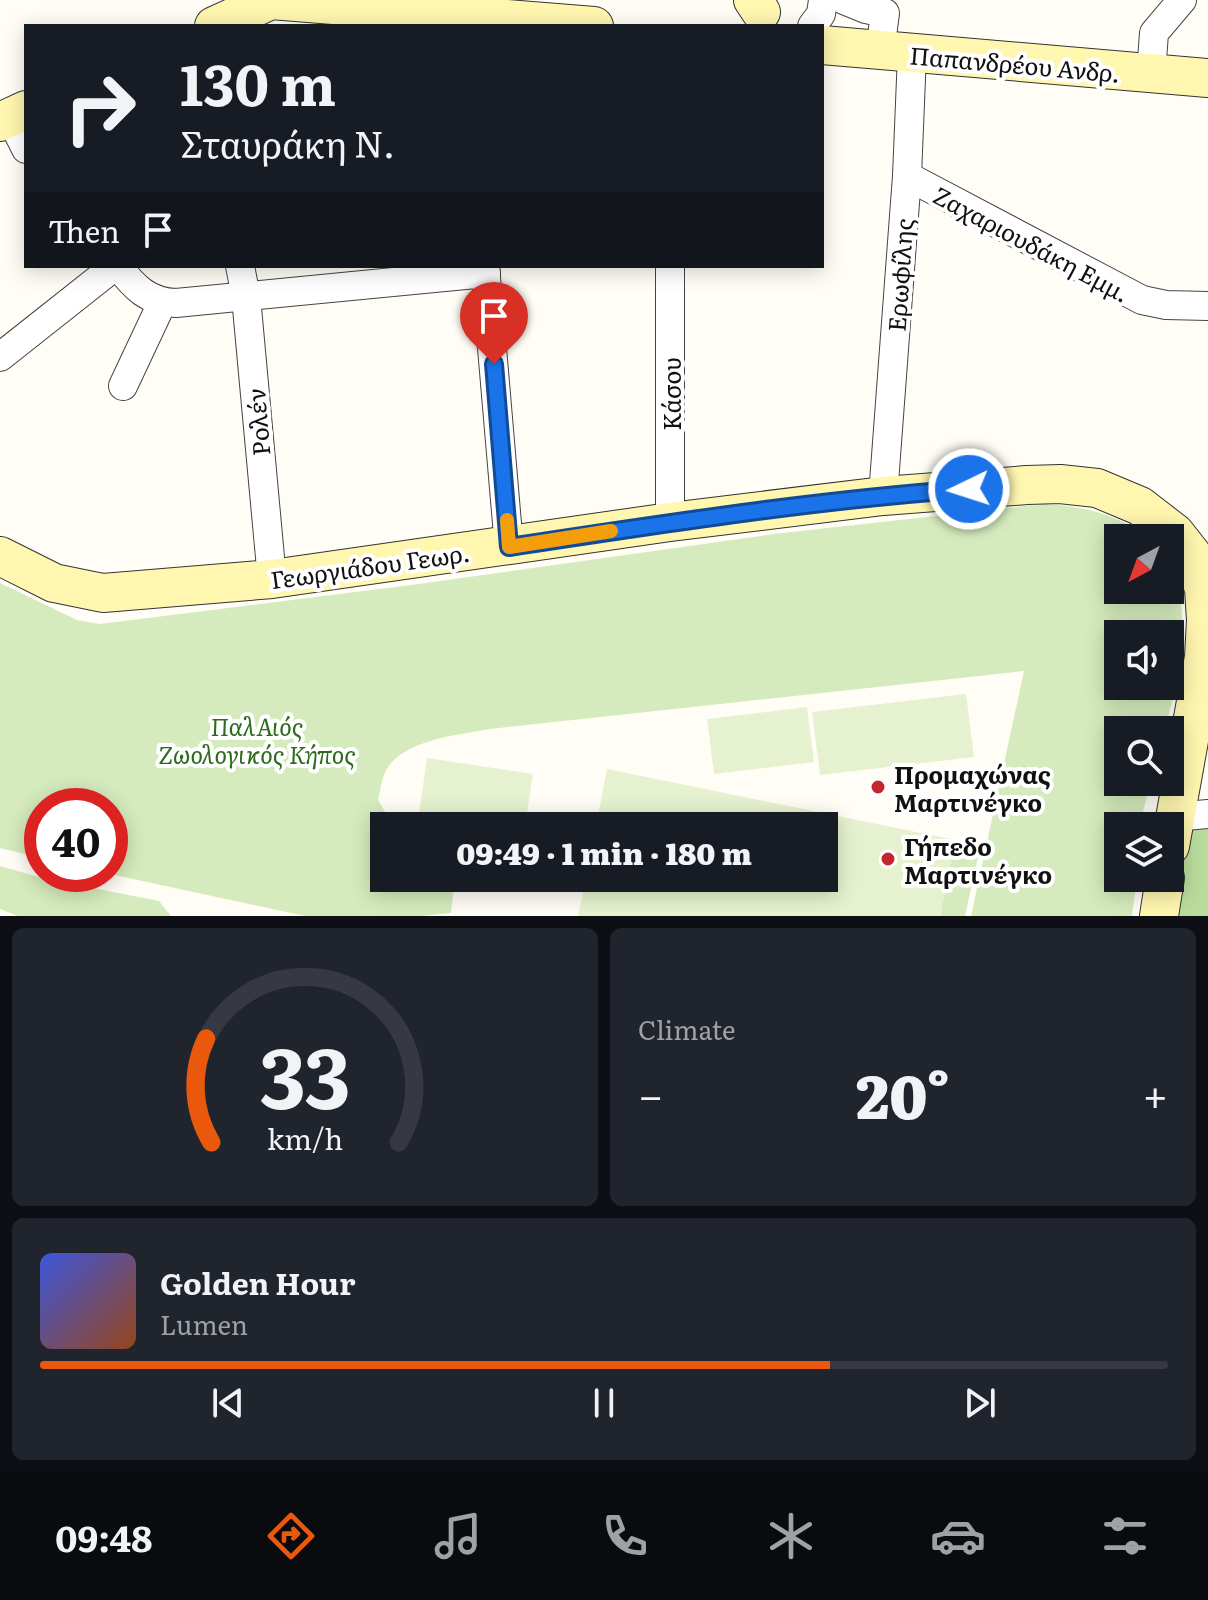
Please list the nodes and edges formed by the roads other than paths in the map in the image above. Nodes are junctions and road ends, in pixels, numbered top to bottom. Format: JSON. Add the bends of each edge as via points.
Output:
{"nodes":[{"id":1,"x":270,"y":0,"type":"edge"},
{"id":2,"x":823,"y":0,"type":"edge"},
{"id":3,"x":844,"y":0,"type":"edge"},
{"id":4,"x":1182,"y":0,"type":"edge"},
{"id":5,"x":326,"y":16,"type":"edge"},
{"id":6,"x":464,"y":20,"type":"edge"},
{"id":7,"x":218,"y":24,"type":"edge"},
{"id":8,"x":551,"y":24,"type":"edge"},
{"id":9,"x":814,"y":24,"type":"edge"},
{"id":10,"x":892,"y":29,"type":"edge"},
{"id":11,"x":824,"y":45,"type":"edge"},
{"id":12,"x":1151,"y":74,"type":"junction"},
{"id":13,"x":1208,"y":78,"type":"edge"},
{"id":14,"x":907,"y":176,"type":"junction"},
{"id":15,"x":113,"y":268,"type":"edge"},
{"id":16,"x":118,"y":268,"type":"edge"},
{"id":17,"x":240,"y":268,"type":"edge"},
{"id":18,"x":670,"y":268,"type":"edge"},
{"id":19,"x":486,"y":270,"type":"edge"},
{"id":20,"x":355,"y":276,"type":"edge"},
{"id":21,"x":246,"y":297,"type":"junction"},
{"id":22,"x":162,"y":303,"type":"junction"},
{"id":23,"x":1208,"y":306,"type":"edge"},
{"id":24,"x":0,"y":357,"type":"edge"},
{"id":25,"x":123,"y":386,"type":"dead end"},
{"id":26,"x":883,"y":496,"type":"junction"},
{"id":27,"x":670,"y":522,"type":"junction"},
{"id":28,"x":509,"y":547,"type":"junction"},
{"id":29,"x":0,"y":556,"type":"edge"},
{"id":30,"x":272,"y":579,"type":"junction"},
{"id":31,"x":1184,"y":826,"type":"edge"},
{"id":32,"x":1163,"y":892,"type":"edge"},
{"id":33,"x":1159,"y":916,"type":"edge"}],
"edges":[{"from":1,"to":5,"type":"street"},
{"from":1,"to":7,"type":"street"},
{"from":2,"to":9,"type":"street"},
{"from":3,"to":10,"type":"street"},
{"from":4,"to":12,"type":"street","via":[[1154,33]]},
{"from":5,"to":6,"type":"street"},
{"from":6,"to":8,"type":"street"},
{"from":10,"to":11,"type":"street","name":"Παπανδρέου Ανδρ."},
{"from":10,"to":12,"type":"street","name":"Παπανδρέου Ανδρ."},
{"from":10,"to":14,"type":"street","name":"Ερωφίλης"},
{"from":12,"to":13,"type":"street","name":"Παπανδρέου Ανδρ."},
{"from":14,"to":23,"type":"street","name":"Ζαχαριουδάκη Εμμ.","via":[[1142,300]]},
{"from":14,"to":26,"type":"street","name":"Ερωφίλης"},
{"from":15,"to":24,"type":"street"},
{"from":16,"to":22,"type":"street","via":[[134,286]]},
{"from":17,"to":21,"type":"street","name":"Ρολέν"},
{"from":18,"to":27,"type":"street","name":"Κάσου"},
{"from":19,"to":20,"type":"street"},
{"from":19,"to":28,"type":"street"},
{"from":20,"to":21,"type":"street"},
{"from":21,"to":22,"type":"street"},
{"from":21,"to":30,"type":"street","name":"Ρολέν"},
{"from":22,"to":25,"type":"street"},
{"from":26,"to":27,"type":"street","name":"Γεωργιάδου Γεωρ."},
{"from":26,"to":31,"type":"street","name":"Γεωργιάδου Γεωρ.","via":[[1080,486],[1111,492],[1140,506],[1185,543],[1202,577],[1206,620]]},
{"from":27,"to":28,"type":"street","name":"Γεωργιάδου Γεωρ."},
{"from":28,"to":30,"type":"street","name":"Γεωργιάδου Γεωρ."},
{"from":29,"to":30,"type":"street","name":"Γεωργιάδου Γεωρ.","via":[[54,583],[103,593]]},
{"from":32,"to":33,"type":"street"}]}
